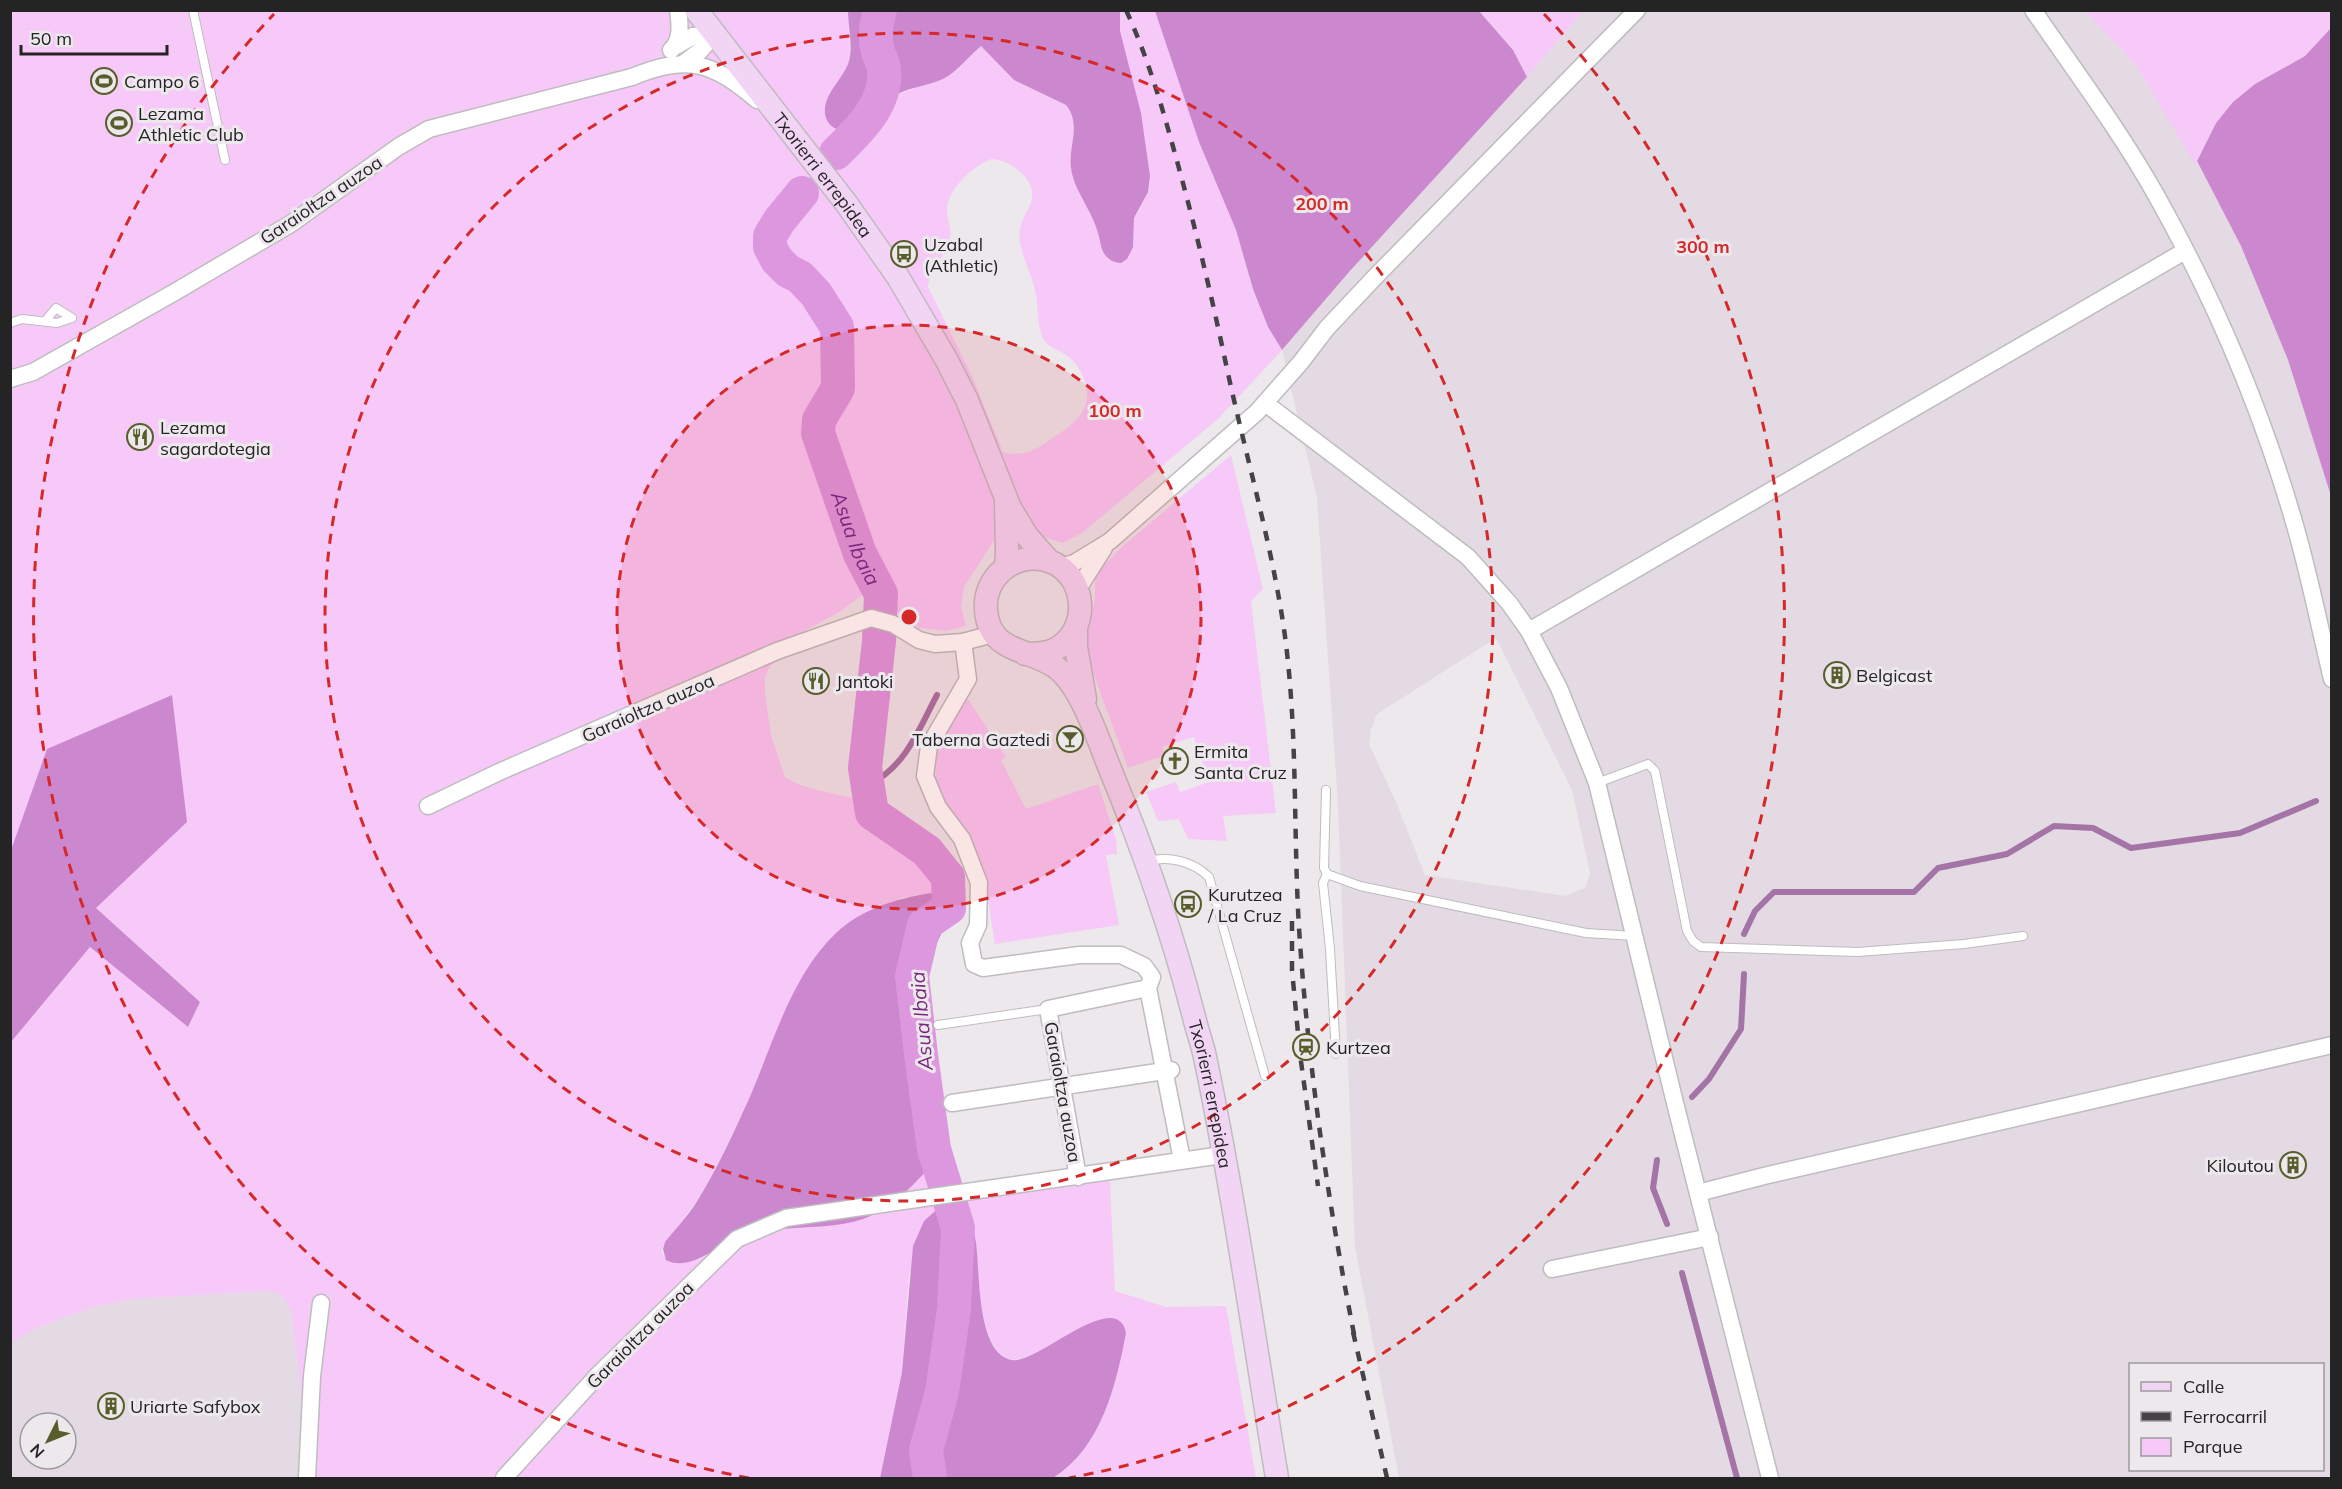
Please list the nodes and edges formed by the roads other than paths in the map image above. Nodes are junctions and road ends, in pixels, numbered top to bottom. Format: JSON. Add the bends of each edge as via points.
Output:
{"nodes":[{"id":1,"x":194,"y":10,"type":"edge"},
{"id":2,"x":678,"y":10,"type":"edge"},
{"id":3,"x":696,"y":10,"type":"edge"},
{"id":4,"x":1637,"y":10,"type":"edge"},
{"id":5,"x":2033,"y":10,"type":"edge"},
{"id":6,"x":715,"y":34,"type":"junction"},
{"id":7,"x":676,"y":46,"type":"junction"},
{"id":8,"x":684,"y":63,"type":"junction"},
{"id":9,"x":651,"y":69,"type":"junction"},
{"id":10,"x":786,"y":125,"type":"junction"},
{"id":11,"x":225,"y":160,"type":"dead end"},
{"id":12,"x":2186,"y":251,"type":"junction"},
{"id":13,"x":46,"y":320,"type":"junction"},
{"id":14,"x":10,"y":323,"type":"edge"},
{"id":15,"x":10,"y":379,"type":"edge"},
{"id":16,"x":1265,"y":404,"type":"junction"},
{"id":17,"x":999,"y":477,"type":"junction"},
{"id":18,"x":1110,"y":541,"type":"junction"},
{"id":19,"x":1055,"y":564,"type":"junction"},
{"id":20,"x":1006,"y":567,"type":"junction"},
{"id":21,"x":1078,"y":589,"type":"junction"},
{"id":22,"x":1076,"y":630,"type":"junction"},
{"id":23,"x":1528,"y":630,"type":"junction"},
{"id":24,"x":993,"y":634,"type":"junction"},
{"id":25,"x":963,"y":642,"type":"junction"},
{"id":26,"x":1025,"y":654,"type":"junction"},
{"id":27,"x":2331,"y":679,"type":"edge"},
{"id":28,"x":1092,"y":727,"type":"junction"},
{"id":29,"x":1597,"y":783,"type":"junction"},
{"id":30,"x":1326,"y":790,"type":"dead end"},
{"id":31,"x":428,"y":806,"type":"dead end"},
{"id":32,"x":1144,"y":861,"type":"junction"},
{"id":33,"x":1328,"y":874,"type":"junction"},
{"id":34,"x":1634,"y":936,"type":"junction"},
{"id":35,"x":2023,"y":936,"type":"dead end"},
{"id":36,"x":1148,"y":988,"type":"junction"},
{"id":37,"x":1048,"y":1009,"type":"junction"},
{"id":38,"x":938,"y":1025,"type":"dead end"},
{"id":39,"x":2331,"y":1045,"type":"edge"},
{"id":40,"x":1336,"y":1054,"type":"dead end"},
{"id":41,"x":1168,"y":1070,"type":"junction"},
{"id":42,"x":1265,"y":1076,"type":"dead end"},
{"id":43,"x":1062,"y":1086,"type":"junction"},
{"id":44,"x":952,"y":1103,"type":"dead end"},
{"id":45,"x":1222,"y":1155,"type":"junction"},
{"id":46,"x":1182,"y":1160,"type":"junction"},
{"id":47,"x":1078,"y":1177,"type":"junction"},
{"id":48,"x":1698,"y":1193,"type":"junction"},
{"id":49,"x":1710,"y":1237,"type":"junction"},
{"id":50,"x":1552,"y":1269,"type":"dead end"},
{"id":51,"x":321,"y":1303,"type":"dead end"},
{"id":52,"x":307,"y":1479,"type":"edge"},
{"id":53,"x":504,"y":1479,"type":"edge"},
{"id":54,"x":1277,"y":1479,"type":"edge"},
{"id":55,"x":1770,"y":1479,"type":"edge"}],
"edges":[{"from":1,"to":11,"type":"lane"},
{"from":2,"to":7,"type":"street"},
{"from":3,"to":6,"type":"street","name":"Txorierri errepidea"},
{"from":4,"to":16,"type":"street","via":[[1367,285]]},
{"from":5,"to":12,"type":"street","via":[[2115,129]]},
{"from":6,"to":7,"type":"street","via":[[693,36]]},
{"from":6,"to":8,"type":"street"},
{"from":6,"to":10,"type":"street","name":"Txorierri errepidea"},
{"from":7,"to":9,"type":"street"},
{"from":8,"to":9,"type":"street"},
{"from":8,"to":10,"type":"street","via":[[718,72]]},
{"from":9,"to":15,"type":"street","name":"Garaioltza auzoa","via":[[429,129],[273,234],[33,372]]},
{"from":10,"to":17,"type":"street","name":"Txorierri errepidea","via":[[878,248],[920,312],[967,400]]},
{"from":12,"to":23,"type":"street"},
{"from":12,"to":27,"type":"street","via":[[2218,317],[2269,443],[2296,530]]},
{"from":13,"to":13,"type":"lane","via":[[56,308],[72,318],[57,323]]},
{"from":13,"to":14,"type":"lane"},
{"from":16,"to":18,"type":"street"},
{"from":16,"to":23,"type":"street","via":[[1468,557]]},
{"from":17,"to":19,"type":"street","name":"Txorierri errepidea","via":[[1010,508],[1027,536]]},
{"from":17,"to":20,"type":"street","name":"Txorierri errepidea","via":[[1007,506]]},
{"from":18,"to":19,"type":"street","via":[[1074,563]]},
{"from":18,"to":21,"type":"street"},
{"from":19,"to":20,"type":"street","via":[[1034,558]]},
{"from":19,"to":21,"type":"street","name":"Txorierri errepidea","via":[[1071,576]]},
{"from":20,"to":24,"type":"street","via":[[994,578],[987,593],[985,609]]},
{"from":21,"to":22,"type":"street","name":"Txorierri errepidea","via":[[1081,602]]},
{"from":22,"to":26,"type":"street","via":[[1054,650]]},
{"from":22,"to":28,"type":"street","name":"Txorierri errepidea","via":[[1083,695]]},
{"from":23,"to":29,"type":"street","via":[[1559,688]]},
{"from":24,"to":25,"type":"street"},
{"from":24,"to":26,"type":"street","name":"Txorierri errepidea","via":[[1011,649]]},
{"from":25,"to":31,"type":"street","name":"Garaioltza auzoa","via":[[935,644],[919,640],[893,624],[871,618],[777,651]]},
{"from":25,"to":36,"type":"street","via":[[968,679],[929,746],[925,776],[938,807],[962,839],[979,884],[978,925],[970,943],[974,964],[983,968],[1079,955],[1121,955],[1144,966],[1152,977]]},
{"from":26,"to":28,"type":"street","name":"Txorierri errepidea","via":[[1056,668],[1076,693]]},
{"from":28,"to":32,"type":"street","name":"Txorierri errepidea"},
{"from":29,"to":34,"type":"street"},
{"from":29,"to":35,"type":"lane","via":[[1648,764],[1655,771],[1687,932],[1701,947],[1858,952]]},
{"from":30,"to":33,"type":"lane","via":[[1324,868]]},
{"from":32,"to":42,"type":"lane","via":[[1162,858],[1185,862],[1209,877]]},
{"from":32,"to":45,"type":"street","name":"Txorierri errepidea","via":[[1182,968],[1205,1054]]},
{"from":33,"to":34,"type":"lane","via":[[1360,886],[1575,931]]},
{"from":33,"to":40,"type":"lane","via":[[1323,883]]},
{"from":34,"to":48,"type":"street"},
{"from":36,"to":37,"type":"street","name":"Garaioltza auzoa"},
{"from":36,"to":41,"type":"street"},
{"from":37,"to":38,"type":"lane"},
{"from":37,"to":43,"type":"street","name":"Garaioltza auzoa"},
{"from":39,"to":48,"type":"street"},
{"from":41,"to":43,"type":"street"},
{"from":41,"to":46,"type":"street"},
{"from":43,"to":44,"type":"street"},
{"from":43,"to":47,"type":"street","name":"Garaioltza auzoa"},
{"from":45,"to":46,"type":"street","name":"Garaioltza auzoa"},
{"from":45,"to":54,"type":"street","name":"Txorierri errepidea"},
{"from":46,"to":47,"type":"street","name":"Garaioltza auzoa"},
{"from":47,"to":53,"type":"street","name":"Garaioltza auzoa","via":[[786,1218],[737,1239],[598,1375]]},
{"from":48,"to":49,"type":"street"},
{"from":49,"to":50,"type":"street"},
{"from":49,"to":55,"type":"street"},
{"from":51,"to":52,"type":"street","via":[[312,1376]]}]}
